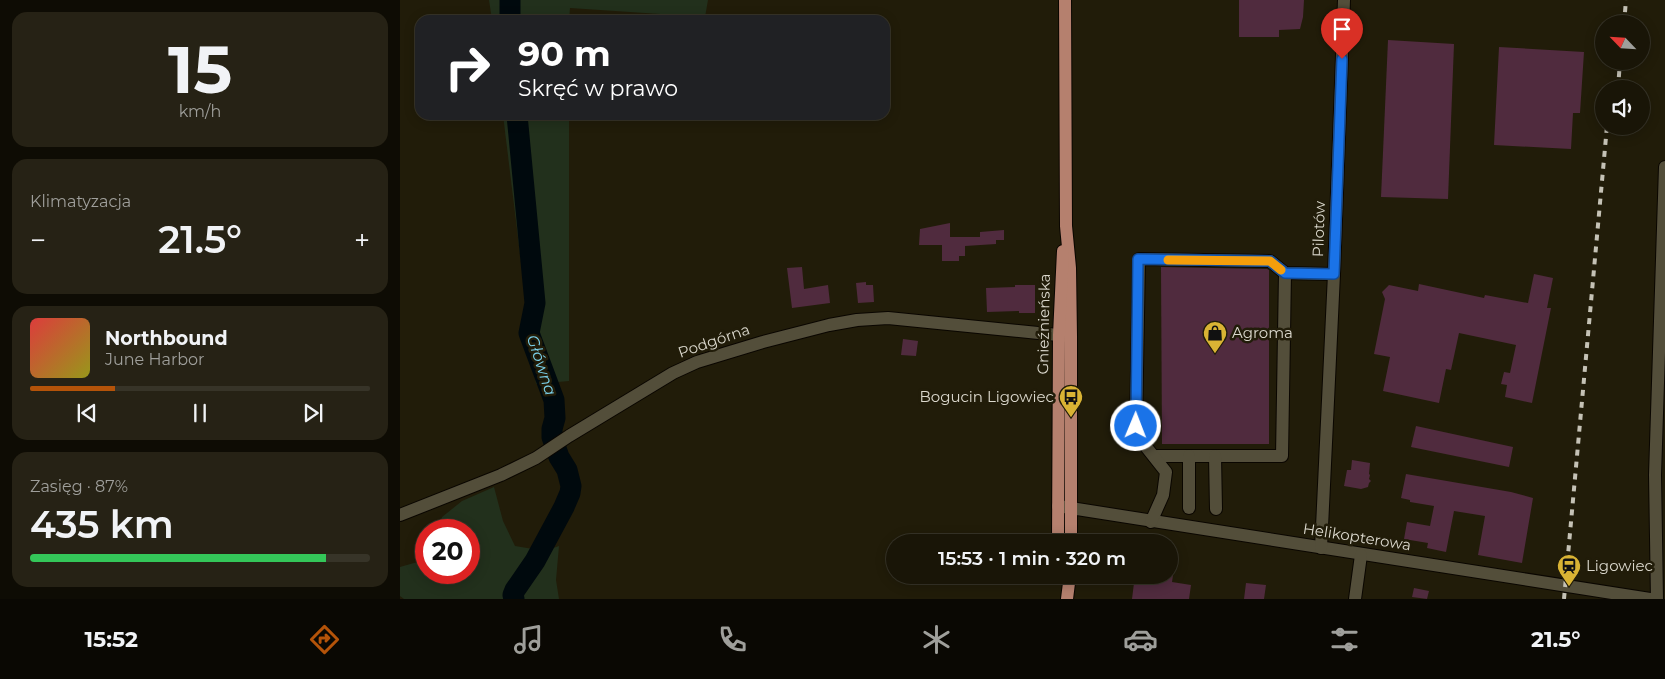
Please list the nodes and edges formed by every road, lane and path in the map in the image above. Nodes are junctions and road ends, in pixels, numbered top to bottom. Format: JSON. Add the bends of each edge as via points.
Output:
{"nodes":[{"id":1,"x":1066,"y":0,"type":"edge"},
{"id":2,"x":1344,"y":0,"type":"edge"},
{"id":3,"x":1665,"y":167,"type":"edge"},
{"id":4,"x":1285,"y":273,"type":"junction"},
{"id":5,"x":1334,"y":274,"type":"junction"},
{"id":6,"x":1065,"y":335,"type":"junction"},
{"id":7,"x":1154,"y":456,"type":"junction"},
{"id":8,"x":1189,"y":456,"type":"junction"},
{"id":9,"x":1215,"y":456,"type":"junction"},
{"id":10,"x":1058,"y":506,"type":"junction"},
{"id":11,"x":1072,"y":508,"type":"junction"},
{"id":12,"x":1189,"y":508,"type":"dead end"},
{"id":13,"x":1216,"y":510,"type":"dead end"},
{"id":14,"x":400,"y":514,"type":"edge"},
{"id":15,"x":1151,"y":522,"type":"junction"},
{"id":16,"x":1058,"y":534,"type":"edge"},
{"id":17,"x":1071,"y":534,"type":"edge"},
{"id":18,"x":1321,"y":548,"type":"junction"},
{"id":19,"x":1362,"y":555,"type":"junction"},
{"id":20,"x":1061,"y":584,"type":"edge"},
{"id":21,"x":1069,"y":584,"type":"edge"},
{"id":22,"x":1063,"y":599,"type":"edge"},
{"id":23,"x":1067,"y":599,"type":"edge"},
{"id":24,"x":1355,"y":599,"type":"edge"},
{"id":25,"x":1650,"y":599,"type":"edge"},
{"id":26,"x":1657,"y":599,"type":"edge"}],
"edges":[{"from":1,"to":6,"type":"main road","name":"Gnieźnieńska","via":[[1066,226],[1070,268]]},
{"from":2,"to":5,"type":"street","name":"Pilotów"},
{"from":3,"to":26,"type":"street","via":[[1655,475]]},
{"from":4,"to":5,"type":"street"},
{"from":4,"to":7,"type":"street","via":[[1270,261],[1138,259],[1136,426]]},
{"from":4,"to":9,"type":"street","via":[[1282,456]]},
{"from":5,"to":18,"type":"street","name":"Pilotów"},
{"from":6,"to":10,"type":"main road","name":"Gnieźnieńska"},
{"from":6,"to":11,"type":"main road","name":"Gnieźnieńska"},
{"from":6,"to":14,"type":"street","name":"Podgórna","via":[[888,318],[829,325],[762,342],[673,373],[536,458]]},
{"from":7,"to":8,"type":"street"},
{"from":7,"to":15,"type":"street","via":[[1166,472],[1163,495]]},
{"from":8,"to":9,"type":"street"},
{"from":8,"to":12,"type":"street"},
{"from":9,"to":13,"type":"street"},
{"from":10,"to":11,"type":"street","name":"Helikopterowa"},
{"from":10,"to":16,"type":"main road","name":"Gnieźnieńska"},
{"from":11,"to":15,"type":"street","name":"Helikopterowa"},
{"from":11,"to":17,"type":"main road","name":"Gnieźnieńska"},
{"from":15,"to":18,"type":"street","name":"Helikopterowa"},
{"from":18,"to":19,"type":"street","name":"Helikopterowa"},
{"from":19,"to":24,"type":"street"},
{"from":19,"to":25,"type":"street","name":"Helikopterowa"},
{"from":20,"to":22,"type":"main road"},
{"from":21,"to":23,"type":"main road"}]}
